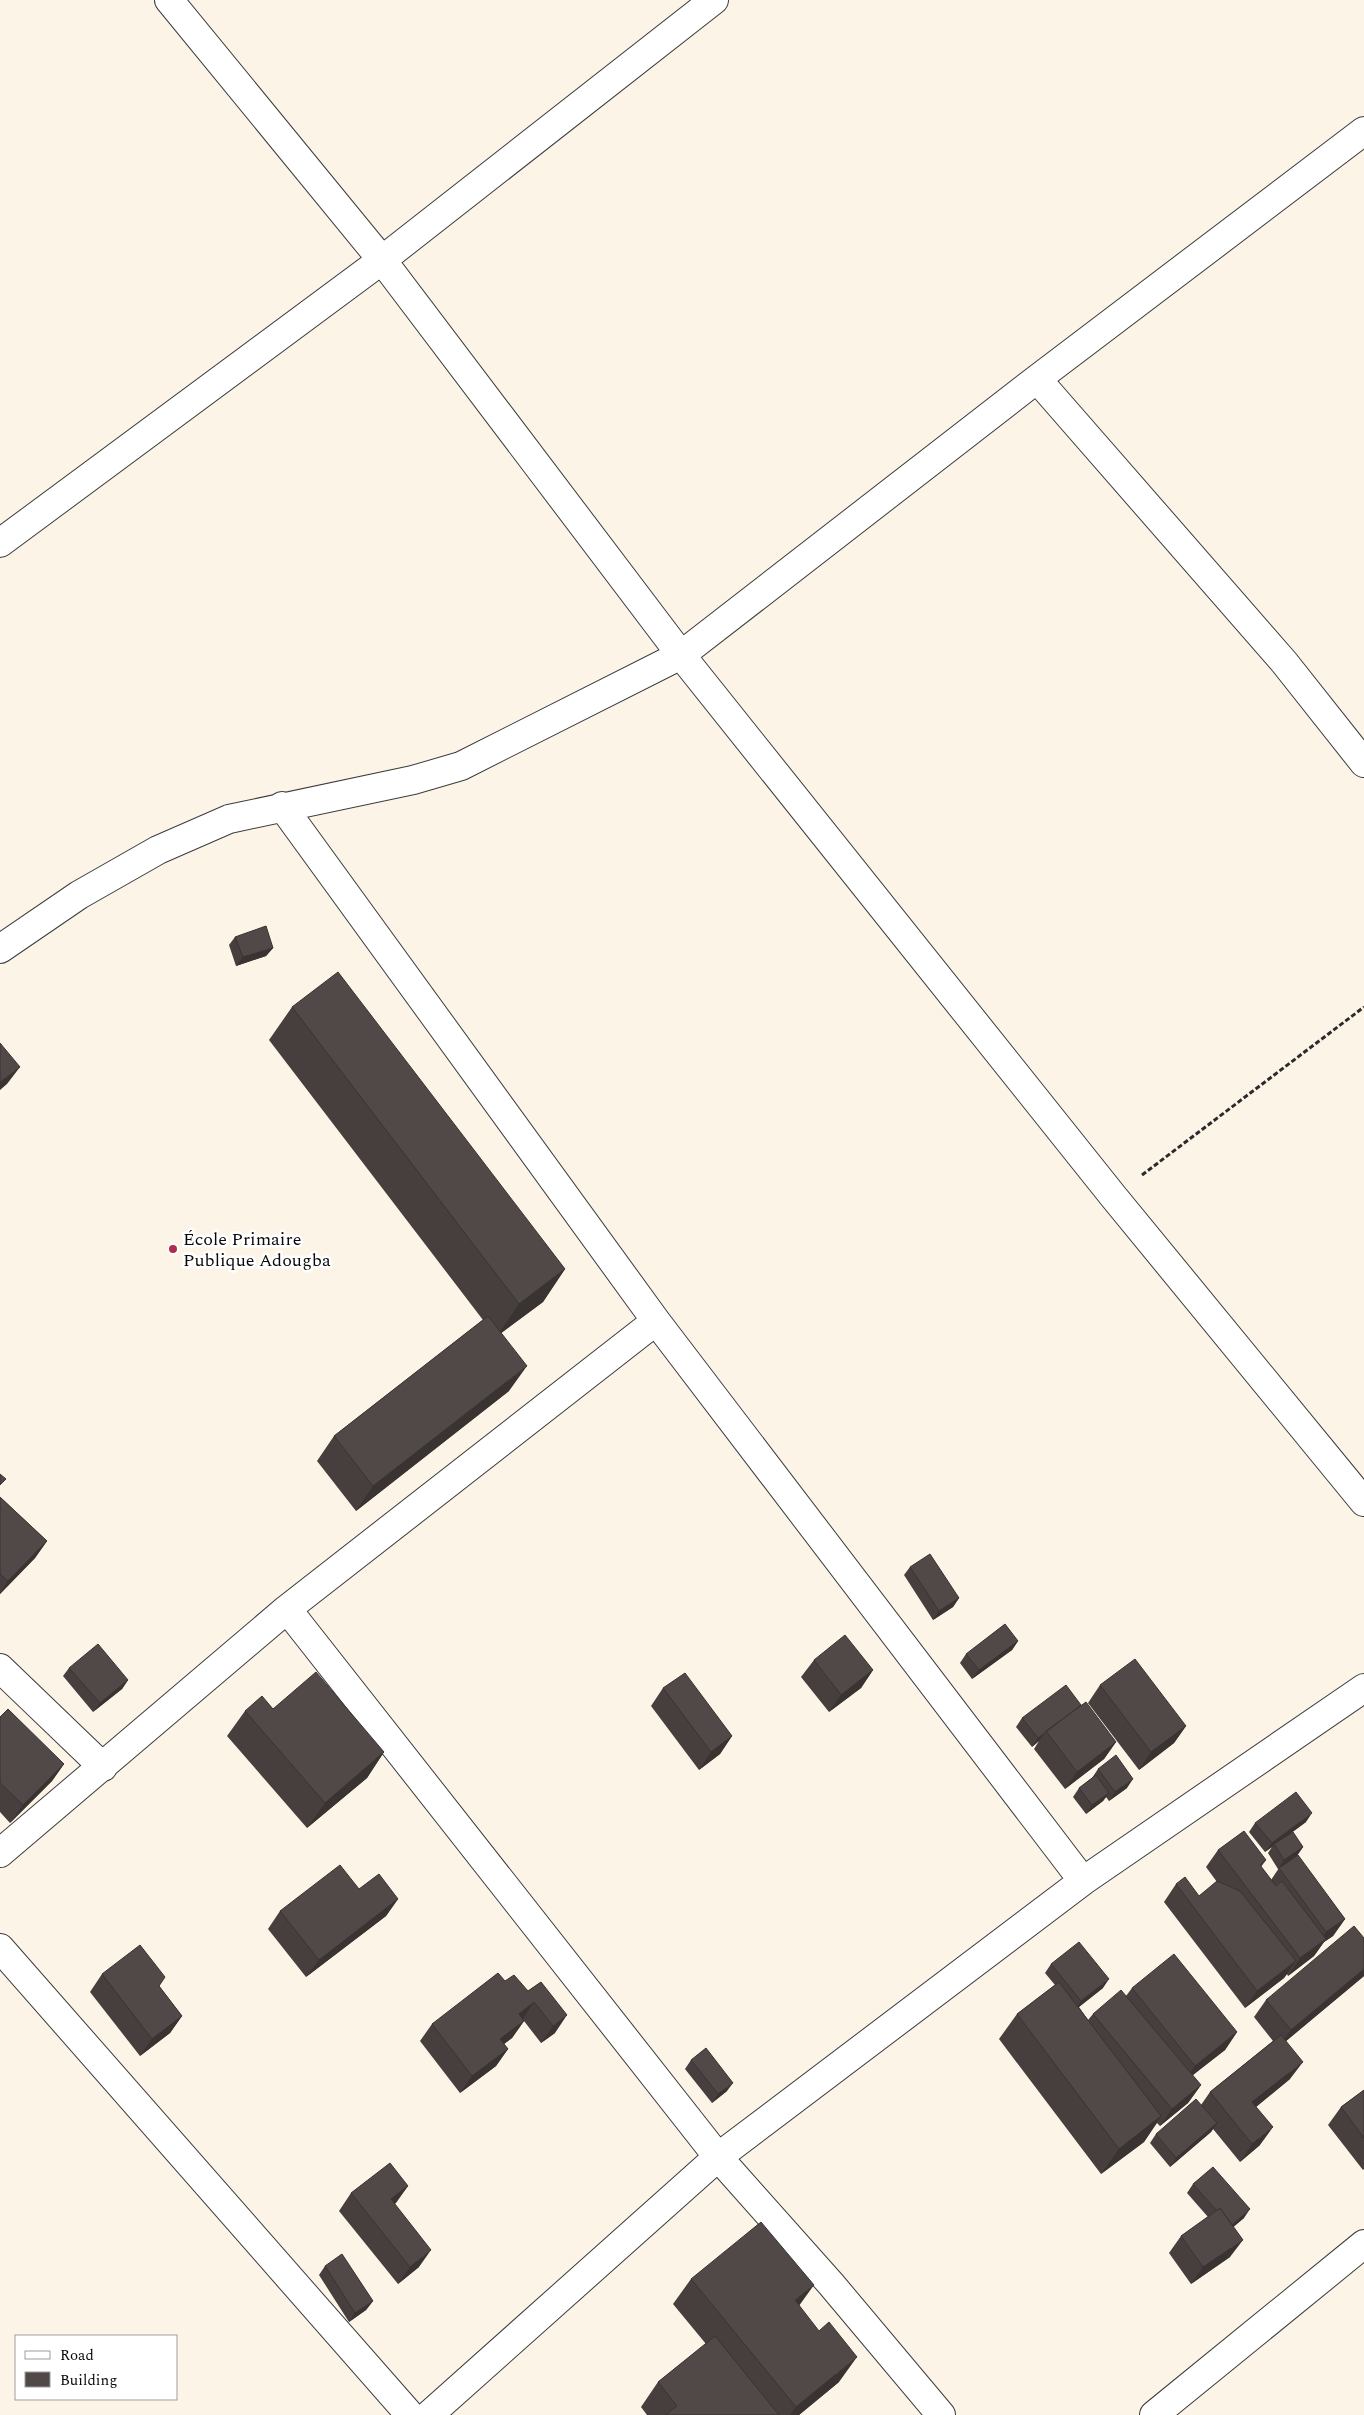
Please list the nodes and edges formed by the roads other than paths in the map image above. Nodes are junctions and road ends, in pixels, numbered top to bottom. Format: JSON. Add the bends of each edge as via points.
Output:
{"nodes":[{"id":1,"x":170,"y":0,"type":"edge"},
{"id":2,"x":714,"y":0,"type":"edge"},
{"id":3,"x":1364,"y":131,"type":"edge"},
{"id":4,"x":382,"y":260,"type":"junction"},
{"id":5,"x":1037,"y":379,"type":"junction"},
{"id":6,"x":0,"y":543,"type":"edge"},
{"id":7,"x":681,"y":655,"type":"junction"},
{"id":8,"x":1364,"y":763,"type":"edge"},
{"id":9,"x":282,"y":806,"type":"junction"},
{"id":10,"x":0,"y":949,"type":"edge"},
{"id":11,"x":656,"y":1321,"type":"junction"},
{"id":12,"x":1364,"y":1502,"type":"edge"},
{"id":13,"x":287,"y":1609,"type":"junction"},
{"id":14,"x":0,"y":1668,"type":"edge"},
{"id":15,"x":1364,"y":1688,"type":"edge"},
{"id":16,"x":103,"y":1767,"type":"junction"},
{"id":17,"x":0,"y":1853,"type":"edge"},
{"id":18,"x":1083,"y":1881,"type":"junction"},
{"id":19,"x":0,"y":1948,"type":"edge"},
{"id":20,"x":718,"y":2157,"type":"junction"},
{"id":21,"x":1364,"y":2244,"type":"edge"},
{"id":22,"x":410,"y":2415,"type":"edge"},
{"id":23,"x":429,"y":2415,"type":"edge"},
{"id":24,"x":941,"y":2415,"type":"edge"},
{"id":25,"x":1154,"y":2415,"type":"edge"}],
"edges":[{"from":1,"to":4,"type":"street"},
{"from":2,"to":4,"type":"street"},
{"from":3,"to":5,"type":"street"},
{"from":4,"to":6,"type":"street"},
{"from":4,"to":7,"type":"street"},
{"from":5,"to":7,"type":"street"},
{"from":5,"to":8,"type":"street","via":[[1284,662]]},
{"from":7,"to":9,"type":"street","via":[[461,766],[413,780]]},
{"from":7,"to":12,"type":"street","via":[[1113,1196]]},
{"from":9,"to":10,"type":"street","via":[[228,819],[158,850],[80,895]]},
{"from":9,"to":11,"type":"street"},
{"from":11,"to":13,"type":"street"},
{"from":11,"to":18,"type":"street"},
{"from":13,"to":16,"type":"street"},
{"from":13,"to":20,"type":"street"},
{"from":14,"to":16,"type":"street"},
{"from":15,"to":18,"type":"street"},
{"from":16,"to":17,"type":"street"},
{"from":18,"to":20,"type":"street"},
{"from":19,"to":22,"type":"street"},
{"from":20,"to":23,"type":"street"},
{"from":20,"to":24,"type":"street"},
{"from":21,"to":25,"type":"street"}]}
